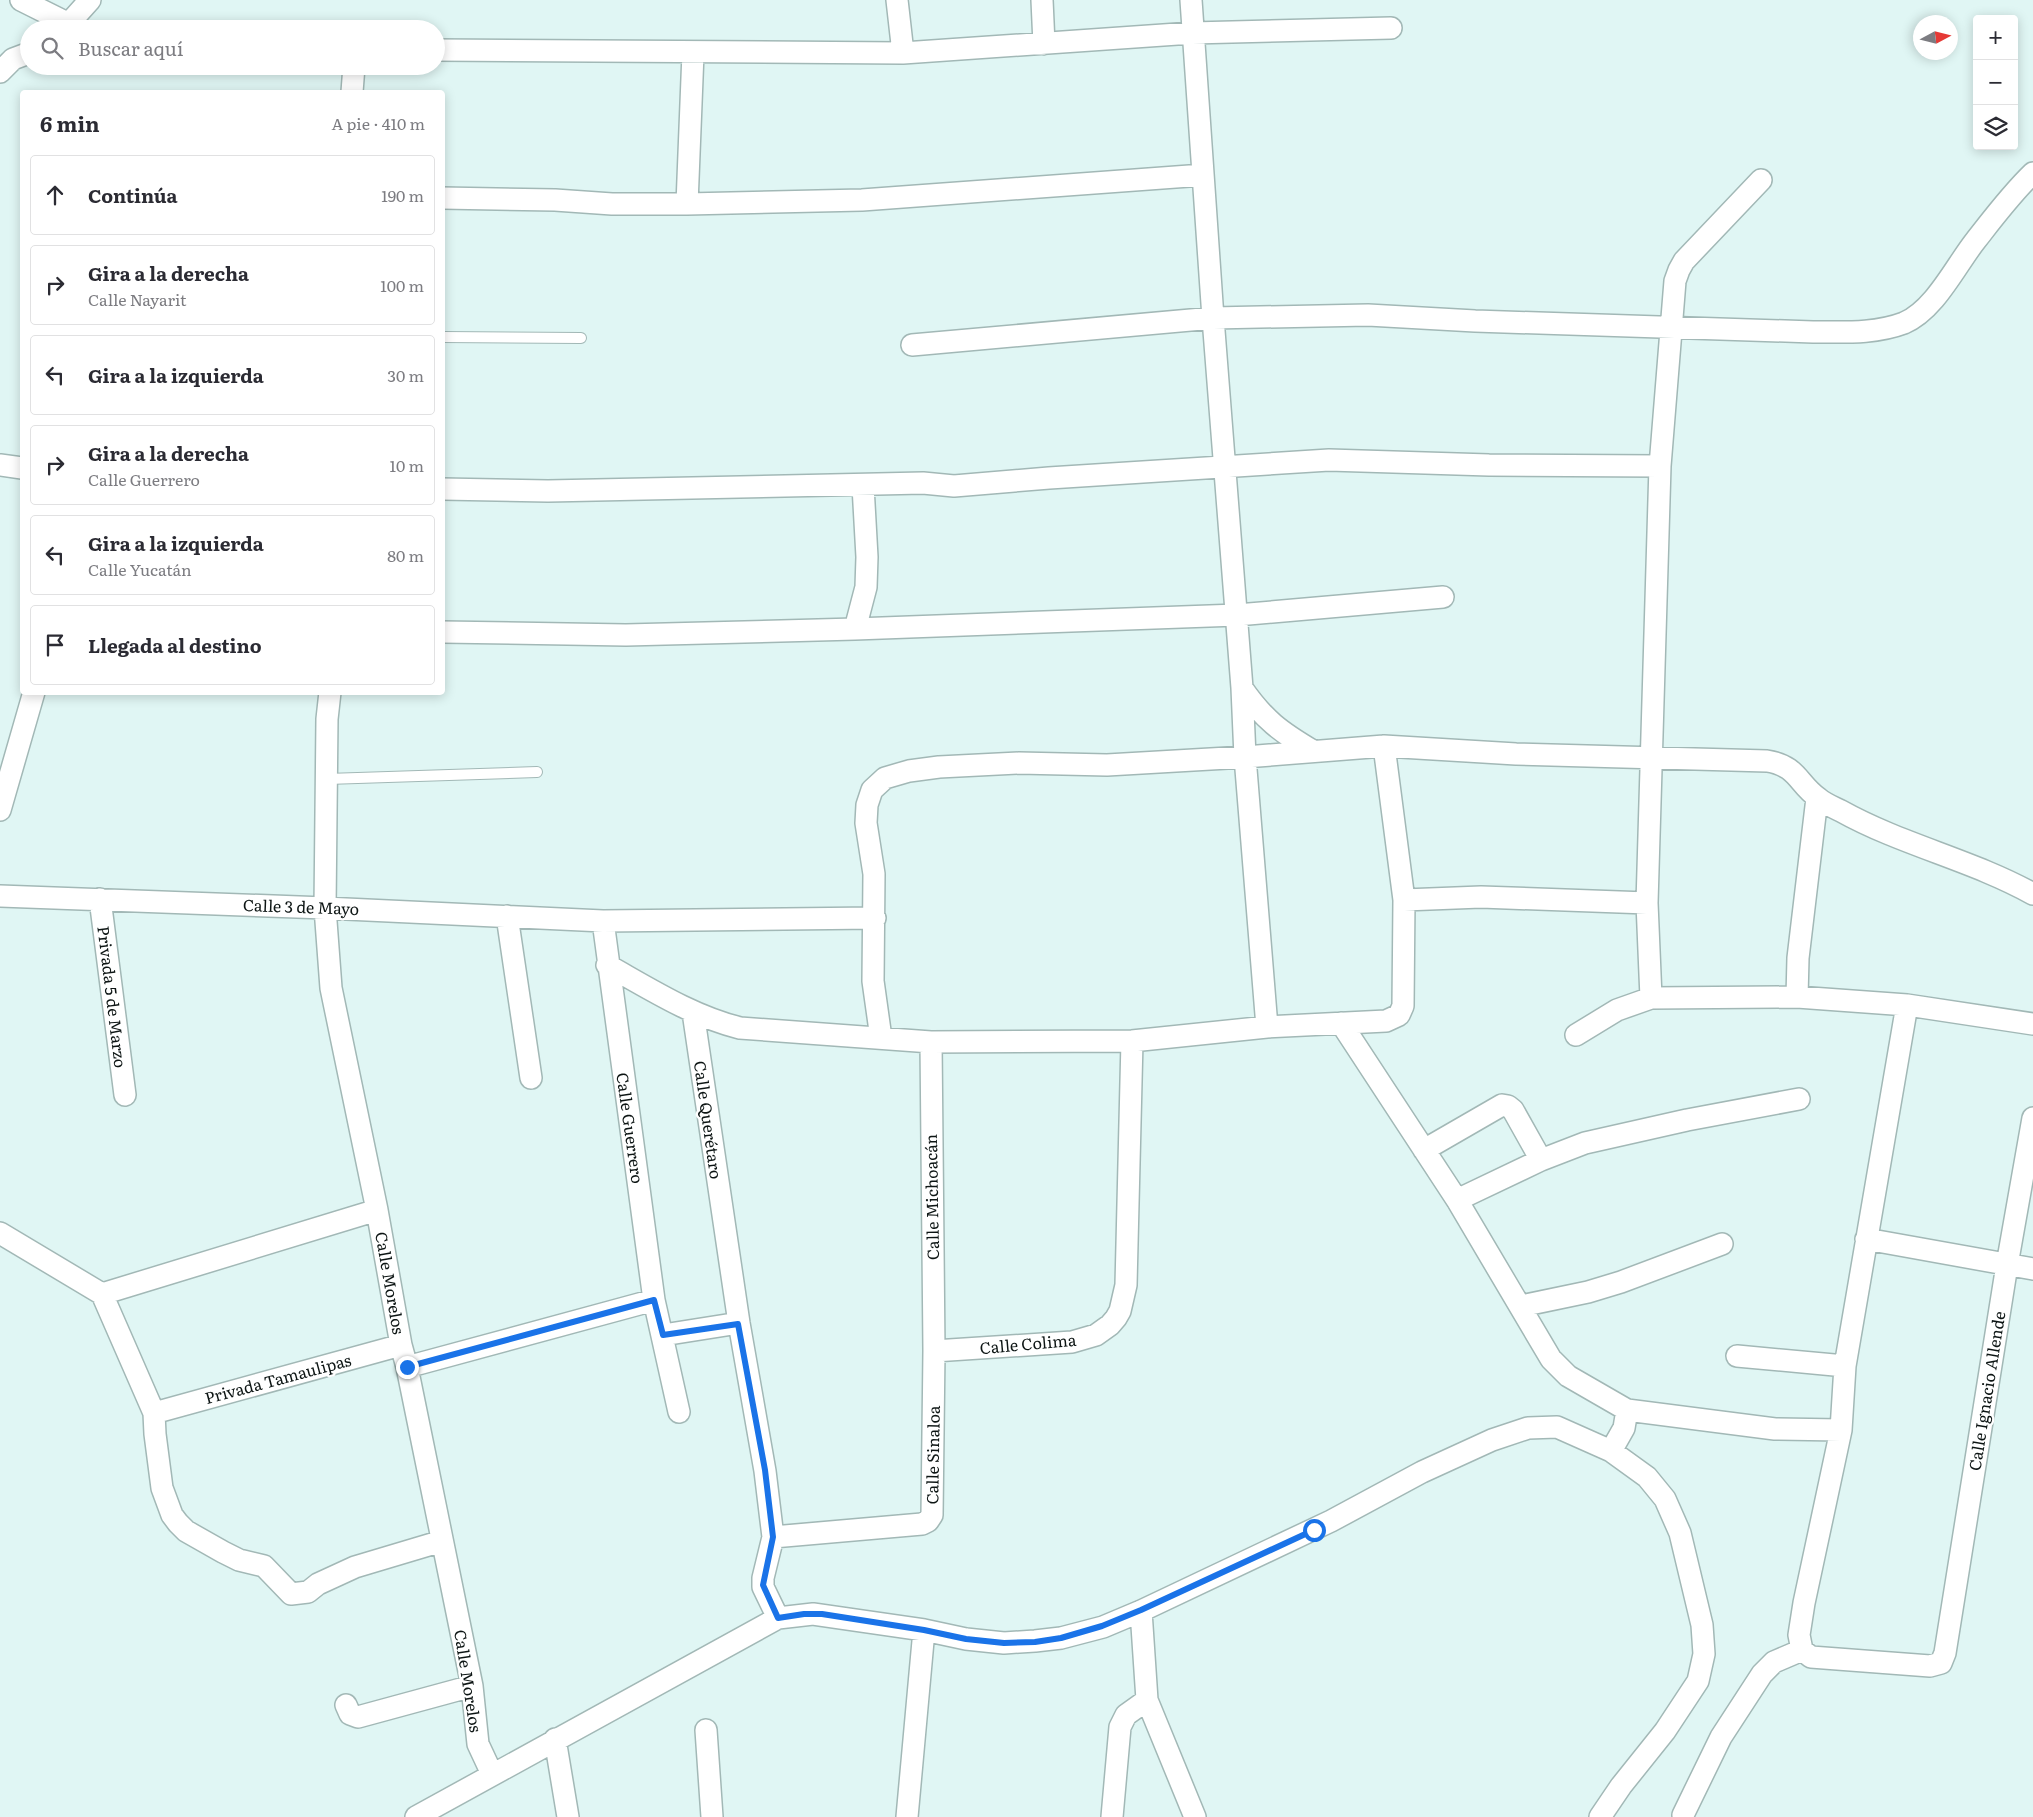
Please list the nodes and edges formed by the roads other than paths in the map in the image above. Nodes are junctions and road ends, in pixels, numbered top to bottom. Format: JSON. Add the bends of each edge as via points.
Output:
{"nodes":[{"id":1,"x":20,"y":0,"type":"edge"},
{"id":2,"x":90,"y":0,"type":"edge"},
{"id":3,"x":898,"y":0,"type":"edge"},
{"id":4,"x":1042,"y":0,"type":"edge"},
{"id":5,"x":1191,"y":0,"type":"edge"},
{"id":6,"x":56,"y":20,"type":"edge"},
{"id":7,"x":72,"y":20,"type":"edge"},
{"id":8,"x":1391,"y":28,"type":"dead end"},
{"id":9,"x":1192,"y":33,"type":"junction"},
{"id":10,"x":1044,"y":44,"type":"junction"},
{"id":11,"x":445,"y":50,"type":"edge"},
{"id":12,"x":693,"y":53,"type":"junction"},
{"id":13,"x":903,"y":53,"type":"junction"},
{"id":14,"x":20,"y":57,"type":"edge"},
{"id":15,"x":0,"y":72,"type":"edge"},
{"id":16,"x":353,"y":75,"type":"edge"},
{"id":17,"x":352,"y":90,"type":"edge"},
{"id":18,"x":2033,"y":173,"type":"edge"},
{"id":19,"x":1203,"y":175,"type":"junction"},
{"id":20,"x":1761,"y":180,"type":"dead end"},
{"id":21,"x":445,"y":198,"type":"edge"},
{"id":22,"x":687,"y":204,"type":"junction"},
{"id":23,"x":1213,"y":318,"type":"junction"},
{"id":24,"x":1670,"y":327,"type":"junction"},
{"id":25,"x":445,"y":338,"type":"edge"},
{"id":26,"x":580,"y":338,"type":"dead end"},
{"id":27,"x":912,"y":345,"type":"dead end"},
{"id":28,"x":0,"y":465,"type":"edge"},
{"id":29,"x":1660,"y":466,"type":"junction"},
{"id":30,"x":1224,"y":467,"type":"junction"},
{"id":31,"x":20,"y":468,"type":"edge"},
{"id":32,"x":863,"y":486,"type":"junction"},
{"id":33,"x":445,"y":489,"type":"edge"},
{"id":34,"x":1443,"y":597,"type":"dead end"},
{"id":35,"x":1237,"y":614,"type":"junction"},
{"id":36,"x":855,"y":629,"type":"junction"},
{"id":37,"x":445,"y":632,"type":"edge"},
{"id":38,"x":1242,"y":688,"type":"junction"},
{"id":39,"x":33,"y":695,"type":"edge"},
{"id":40,"x":330,"y":695,"type":"edge"},
{"id":41,"x":1384,"y":746,"type":"junction"},
{"id":42,"x":1313,"y":751,"type":"junction"},
{"id":43,"x":1245,"y":757,"type":"junction"},
{"id":44,"x":1652,"y":759,"type":"junction"},
{"id":45,"x":537,"y":772,"type":"dead end"},
{"id":46,"x":327,"y":780,"type":"junction"},
{"id":47,"x":1817,"y":798,"type":"junction"},
{"id":48,"x":0,"y":810,"type":"edge"},
{"id":49,"x":2033,"y":894,"type":"edge"},
{"id":50,"x":0,"y":896,"type":"edge"},
{"id":51,"x":100,"y":899,"type":"junction"},
{"id":52,"x":1404,"y":900,"type":"junction"},
{"id":53,"x":1647,"y":903,"type":"junction"},
{"id":54,"x":325,"y":908,"type":"junction"},
{"id":55,"x":507,"y":916,"type":"junction"},
{"id":56,"x":875,"y":918,"type":"junction"},
{"id":57,"x":603,"y":921,"type":"junction"},
{"id":58,"x":607,"y":965,"type":"junction"},
{"id":59,"x":1797,"y":997,"type":"junction"},
{"id":60,"x":1651,"y":998,"type":"junction"},
{"id":61,"x":1907,"y":1005,"type":"junction"},
{"id":62,"x":693,"y":1012,"type":"junction"},
{"id":63,"x":1341,"y":1023,"type":"junction"},
{"id":64,"x":2033,"y":1024,"type":"edge"},
{"id":65,"x":1267,"y":1027,"type":"junction"},
{"id":66,"x":1576,"y":1035,"type":"dead end"},
{"id":67,"x":881,"y":1038,"type":"junction"},
{"id":68,"x":1132,"y":1041,"type":"junction"},
{"id":69,"x":931,"y":1042,"type":"junction"},
{"id":70,"x":531,"y":1078,"type":"dead end"},
{"id":71,"x":125,"y":1095,"type":"dead end"},
{"id":72,"x":1799,"y":1099,"type":"dead end"},
{"id":73,"x":2033,"y":1118,"type":"edge"},
{"id":74,"x":1424,"y":1150,"type":"junction"},
{"id":75,"x":1542,"y":1160,"type":"junction"},
{"id":76,"x":1457,"y":1200,"type":"junction"},
{"id":77,"x":377,"y":1210,"type":"junction"},
{"id":78,"x":0,"y":1233,"type":"edge"},
{"id":79,"x":1866,"y":1238,"type":"junction"},
{"id":80,"x":1722,"y":1244,"type":"dead end"},
{"id":81,"x":2008,"y":1265,"type":"junction"},
{"id":82,"x":2033,"y":1269,"type":"edge"},
{"id":83,"x":102,"y":1294,"type":"junction"},
{"id":84,"x":654,"y":1300,"type":"junction"},
{"id":85,"x":1521,"y":1306,"type":"junction"},
{"id":86,"x":738,"y":1324,"type":"junction"},
{"id":87,"x":663,"y":1335,"type":"junction"},
{"id":88,"x":401,"y":1345,"type":"junction"},
{"id":89,"x":934,"y":1351,"type":"junction"},
{"id":90,"x":1737,"y":1356,"type":"dead end"},
{"id":91,"x":1845,"y":1366,"type":"junction"},
{"id":92,"x":407,"y":1367,"type":"junction"},
{"id":93,"x":679,"y":1412,"type":"dead end"},
{"id":94,"x":154,"y":1413,"type":"junction"},
{"id":95,"x":1841,"y":1430,"type":"junction"},
{"id":96,"x":1619,"y":1433,"type":"junction"},
{"id":97,"x":773,"y":1537,"type":"junction"},
{"id":98,"x":442,"y":1541,"type":"junction"},
{"id":99,"x":1141,"y":1610,"type":"junction"},
{"id":100,"x":777,"y":1615,"type":"junction"},
{"id":101,"x":924,"y":1630,"type":"junction"},
{"id":102,"x":1802,"y":1650,"type":"junction"},
{"id":103,"x":472,"y":1686,"type":"junction"},
{"id":104,"x":1147,"y":1700,"type":"junction"},
{"id":105,"x":346,"y":1705,"type":"dead end"},
{"id":106,"x":706,"y":1730,"type":"dead end"},
{"id":107,"x":555,"y":1739,"type":"junction"},
{"id":108,"x":490,"y":1771,"type":"junction"},
{"id":109,"x":1683,"y":1816,"type":"dead end"},
{"id":110,"x":416,"y":1817,"type":"edge"},
{"id":111,"x":568,"y":1817,"type":"edge"},
{"id":112,"x":712,"y":1817,"type":"edge"},
{"id":113,"x":907,"y":1817,"type":"edge"},
{"id":114,"x":1112,"y":1817,"type":"edge"},
{"id":115,"x":1195,"y":1817,"type":"edge"},
{"id":116,"x":1600,"y":1817,"type":"edge"}],
"edges":[{"from":1,"to":6,"type":"street"},
{"from":2,"to":7,"type":"street"},
{"from":3,"to":13,"type":"street"},
{"from":4,"to":10,"type":"street"},
{"from":5,"to":9,"type":"street"},
{"from":8,"to":9,"type":"street"},
{"from":9,"to":10,"type":"street"},
{"from":9,"to":19,"type":"street"},
{"from":10,"to":13,"type":"street"},
{"from":11,"to":12,"type":"street"},
{"from":12,"to":13,"type":"street"},
{"from":12,"to":22,"type":"street"},
{"from":14,"to":15,"type":"street"},
{"from":16,"to":17,"type":"street"},
{"from":18,"to":24,"type":"street","via":[[1976,240],[1934,298],[1917,316],[1904,323],[1865,332]]},
{"from":19,"to":22,"type":"street","via":[[862,200]]},
{"from":19,"to":23,"type":"street"},
{"from":20,"to":24,"type":"street","via":[[1678,270]]},
{"from":21,"to":22,"type":"street"},
{"from":23,"to":24,"type":"street","via":[[1368,314]]},
{"from":23,"to":27,"type":"street"},
{"from":23,"to":30,"type":"street"},
{"from":24,"to":29,"type":"street"},
{"from":25,"to":26,"type":"lane"},
{"from":28,"to":31,"type":"street"},
{"from":29,"to":30,"type":"street","via":[[1329,460]]},
{"from":29,"to":44,"type":"street"},
{"from":30,"to":32,"type":"street","via":[[954,486],[924,483]]},
{"from":30,"to":35,"type":"street"},
{"from":32,"to":33,"type":"street","via":[[548,491]]},
{"from":32,"to":36,"type":"street","via":[[866,587]]},
{"from":34,"to":35,"type":"street"},
{"from":35,"to":36,"type":"street"},
{"from":35,"to":38,"type":"street"},
{"from":36,"to":37,"type":"street","via":[[626,635]]},
{"from":38,"to":42,"type":"street","via":[[1254,706],[1280,731]]},
{"from":38,"to":43,"type":"street"},
{"from":39,"to":48,"type":"street"},
{"from":40,"to":46,"type":"street","name":"Calle Morelos"},
{"from":41,"to":42,"type":"street"},
{"from":41,"to":44,"type":"street"},
{"from":41,"to":52,"type":"street"},
{"from":42,"to":43,"type":"street"},
{"from":43,"to":56,"type":"street","via":[[1107,765],[1019,763],[939,767],[885,778],[872,790],[867,805]]},
{"from":43,"to":65,"type":"street"},
{"from":44,"to":47,"type":"street","via":[[1780,763]]},
{"from":44,"to":53,"type":"street"},
{"from":45,"to":46,"type":"lane"},
{"from":46,"to":54,"type":"street","name":"Calle Morelos"},
{"from":47,"to":49,"type":"street","via":[[1898,838],[2007,880]]},
{"from":47,"to":59,"type":"street","via":[[1798,958]]},
{"from":50,"to":51,"type":"street","name":"Calle 3 de Mayo"},
{"from":51,"to":54,"type":"street","name":"Calle 3 de Mayo"},
{"from":51,"to":71,"type":"street","name":"Privada 5 de Marzo"},
{"from":52,"to":53,"type":"street","via":[[1481,897]]},
{"from":52,"to":63,"type":"street","via":[[1403,1006],[1399,1016],[1386,1021]]},
{"from":53,"to":60,"type":"street"},
{"from":54,"to":55,"type":"street","name":"Calle 3 de Mayo"},
{"from":54,"to":77,"type":"street","name":"Calle Morelos","via":[[331,988]]},
{"from":55,"to":57,"type":"street","name":"Calle 3 de Mayo"},
{"from":55,"to":70,"type":"street"},
{"from":56,"to":57,"type":"street","name":"Calle 3 de Mayo"},
{"from":56,"to":67,"type":"street","via":[[873,981]]},
{"from":57,"to":58,"type":"street","name":"Calle Guerrero"},
{"from":58,"to":62,"type":"street"},
{"from":58,"to":84,"type":"street","name":"Calle Guerrero"},
{"from":59,"to":60,"type":"street"},
{"from":59,"to":61,"type":"street"},
{"from":60,"to":66,"type":"street","via":[[1617,1010]]},
{"from":61,"to":64,"type":"street"},
{"from":61,"to":79,"type":"street"},
{"from":62,"to":67,"type":"street","via":[[740,1028]]},
{"from":62,"to":86,"type":"street","name":"Calle Querétaro"},
{"from":63,"to":65,"type":"street"},
{"from":63,"to":74,"type":"street"},
{"from":65,"to":68,"type":"street"},
{"from":67,"to":69,"type":"street"},
{"from":68,"to":69,"type":"street"},
{"from":68,"to":89,"type":"street","name":"Calle Colima","via":[[1126,1285],[1116,1318],[1096,1335],[1072,1342]]},
{"from":69,"to":89,"type":"street","name":"Calle Michoacán"},
{"from":72,"to":75,"type":"street","via":[[1585,1143]]},
{"from":73,"to":81,"type":"street","name":"Calle Ignacio Allende"},
{"from":74,"to":75,"type":"street","via":[[1502,1105],[1513,1110]]},
{"from":74,"to":76,"type":"street"},
{"from":75,"to":76,"type":"street"},
{"from":76,"to":85,"type":"street"},
{"from":77,"to":83,"type":"street"},
{"from":77,"to":88,"type":"street","name":"Calle Morelos"},
{"from":78,"to":83,"type":"street"},
{"from":79,"to":81,"type":"street"},
{"from":79,"to":91,"type":"street"},
{"from":80,"to":85,"type":"street","via":[[1621,1282]]},
{"from":81,"to":82,"type":"street"},
{"from":81,"to":102,"type":"street","name":"Calle Ignacio Allende","via":[[1946,1653],[1941,1663],[1930,1666],[1811,1658]]},
{"from":83,"to":94,"type":"street"},
{"from":84,"to":87,"type":"street","name":"Calle Guerrero"},
{"from":84,"to":92,"type":"street"},
{"from":85,"to":96,"type":"street","via":[[1551,1359]]},
{"from":86,"to":87,"type":"street"},
{"from":86,"to":97,"type":"street","name":"Calle Querétaro","via":[[765,1470]]},
{"from":87,"to":93,"type":"street","name":"Calle Guerrero"},
{"from":88,"to":92,"type":"street","name":"Calle Morelos"},
{"from":88,"to":94,"type":"street","name":"Privada Tamaulipas"},
{"from":89,"to":97,"type":"street","name":"Calle Sinaloa","via":[[930,1519],[922,1524]]},
{"from":90,"to":91,"type":"street"},
{"from":91,"to":95,"type":"street"},
{"from":92,"to":98,"type":"street","name":"Calle Morelos"},
{"from":94,"to":98,"type":"street","via":[[162,1488],[172,1515],[186,1531],[213,1547],[239,1560],[264,1566],[291,1594],[308,1592],[355,1567]]},
{"from":95,"to":96,"type":"street","via":[[1775,1428]]},
{"from":95,"to":102,"type":"street","via":[[1804,1604],[1800,1635]]},
{"from":96,"to":99,"type":"street","via":[[1557,1426],[1528,1428],[1492,1440],[1422,1472],[1331,1522]]},
{"from":96,"to":116,"type":"street","via":[[1665,1500],[1680,1533],[1702,1625],[1704,1654],[1698,1681]]},
{"from":97,"to":100,"type":"street","via":[[763,1587]]},
{"from":98,"to":103,"type":"street","name":"Calle Morelos"},
{"from":99,"to":101,"type":"street","via":[[1102,1626],[1035,1642],[966,1639]]},
{"from":99,"to":104,"type":"street"},
{"from":100,"to":101,"type":"street","via":[[814,1614]]},
{"from":100,"to":107,"type":"street"},
{"from":101,"to":113,"type":"street"},
{"from":102,"to":109,"type":"street","via":[[1774,1662],[1762,1674],[1721,1737]]},
{"from":103,"to":105,"type":"street","via":[[358,1717],[350,1714]]},
{"from":103,"to":108,"type":"street","name":"Calle Morelos","via":[[478,1744]]},
{"from":104,"to":114,"type":"street","via":[[1126,1715],[1120,1727]]},
{"from":104,"to":115,"type":"street"},
{"from":106,"to":112,"type":"street"},
{"from":107,"to":108,"type":"street"},
{"from":107,"to":111,"type":"street"},
{"from":108,"to":110,"type":"street"}]}
